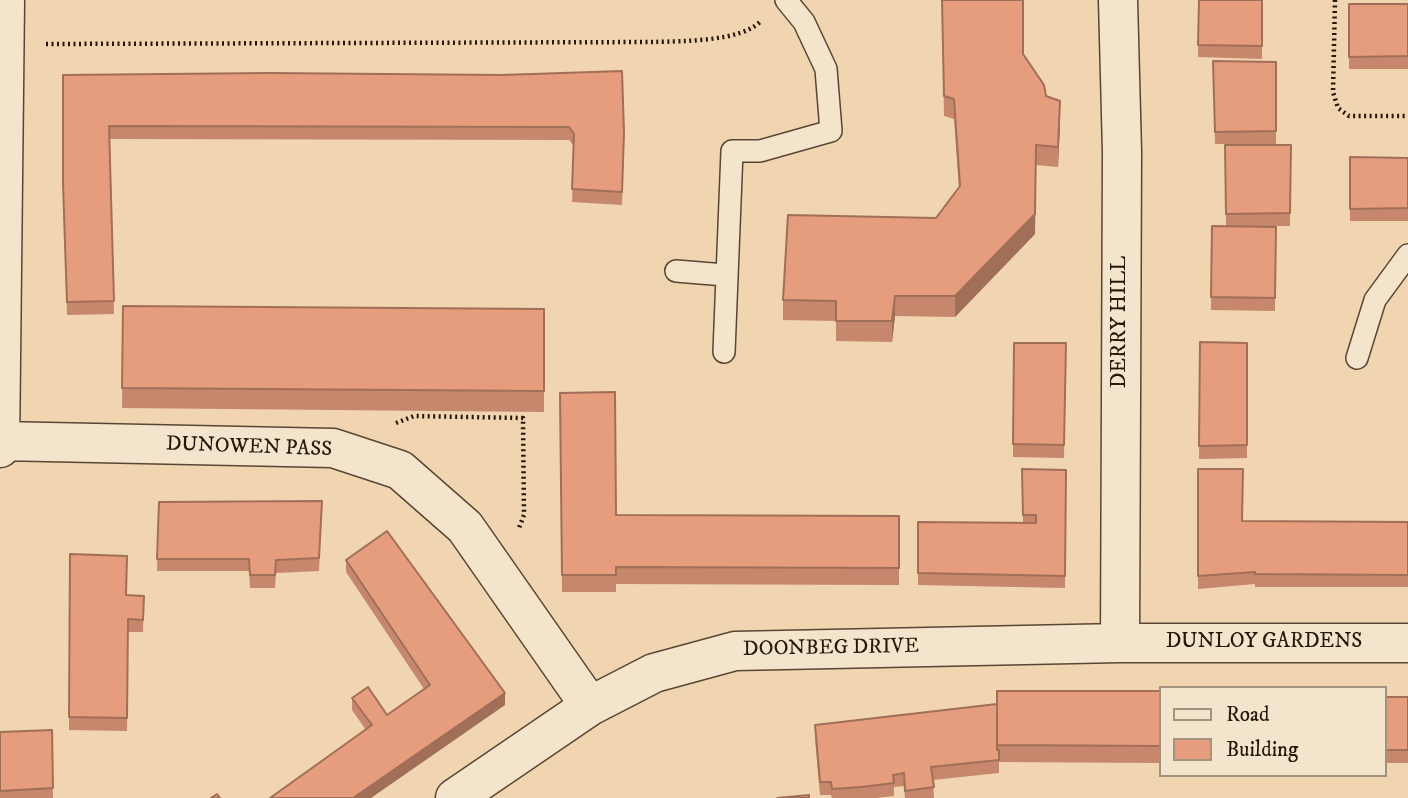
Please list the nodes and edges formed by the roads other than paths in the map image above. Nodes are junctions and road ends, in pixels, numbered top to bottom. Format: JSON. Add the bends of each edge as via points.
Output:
{"nodes":[{"id":1,"x":5,"y":0,"type":"edge"},
{"id":2,"x":786,"y":0,"type":"edge"},
{"id":3,"x":1118,"y":0,"type":"edge"},
{"id":4,"x":1408,"y":255,"type":"edge"},
{"id":5,"x":676,"y":271,"type":"dead end"},
{"id":6,"x":725,"y":275,"type":"junction"},
{"id":7,"x":1,"y":336,"type":"edge"},
{"id":8,"x":724,"y":352,"type":"dead end"},
{"id":9,"x":1357,"y":358,"type":"dead end"},
{"id":10,"x":0,"y":441,"type":"edge"},
{"id":11,"x":0,"y":448,"type":"edge"},
{"id":12,"x":1120,"y":643,"type":"junction"},
{"id":13,"x":1408,"y":643,"type":"edge"},
{"id":14,"x":590,"y":706,"type":"junction"},
{"id":15,"x":455,"y":798,"type":"edge"}],
"edges":[{"from":1,"to":7,"type":"street"},
{"from":2,"to":6,"type":"lane","via":[[804,22],[825,69],[831,131],[760,151],[732,151]]},
{"from":3,"to":12,"type":"street","name":"DERRY HILL","via":[[1122,152]]},
{"from":4,"to":9,"type":"lane","via":[[1375,299]]},
{"from":5,"to":6,"type":"lane"},
{"from":6,"to":8,"type":"lane"},
{"from":7,"to":10,"type":"street"},
{"from":10,"to":11,"type":"street"},
{"from":10,"to":14,"type":"street","name":"DUNOWEN PASS","via":[[333,448],[400,470],[465,527]]},
{"from":12,"to":13,"type":"street","name":"DUNLOY GARDENS"},
{"from":12,"to":14,"type":"street","name":"DOONBEG DRIVE","via":[[735,651],[654,673]]},
{"from":14,"to":15,"type":"street","name":"DOONBEG DRIVE"}]}
